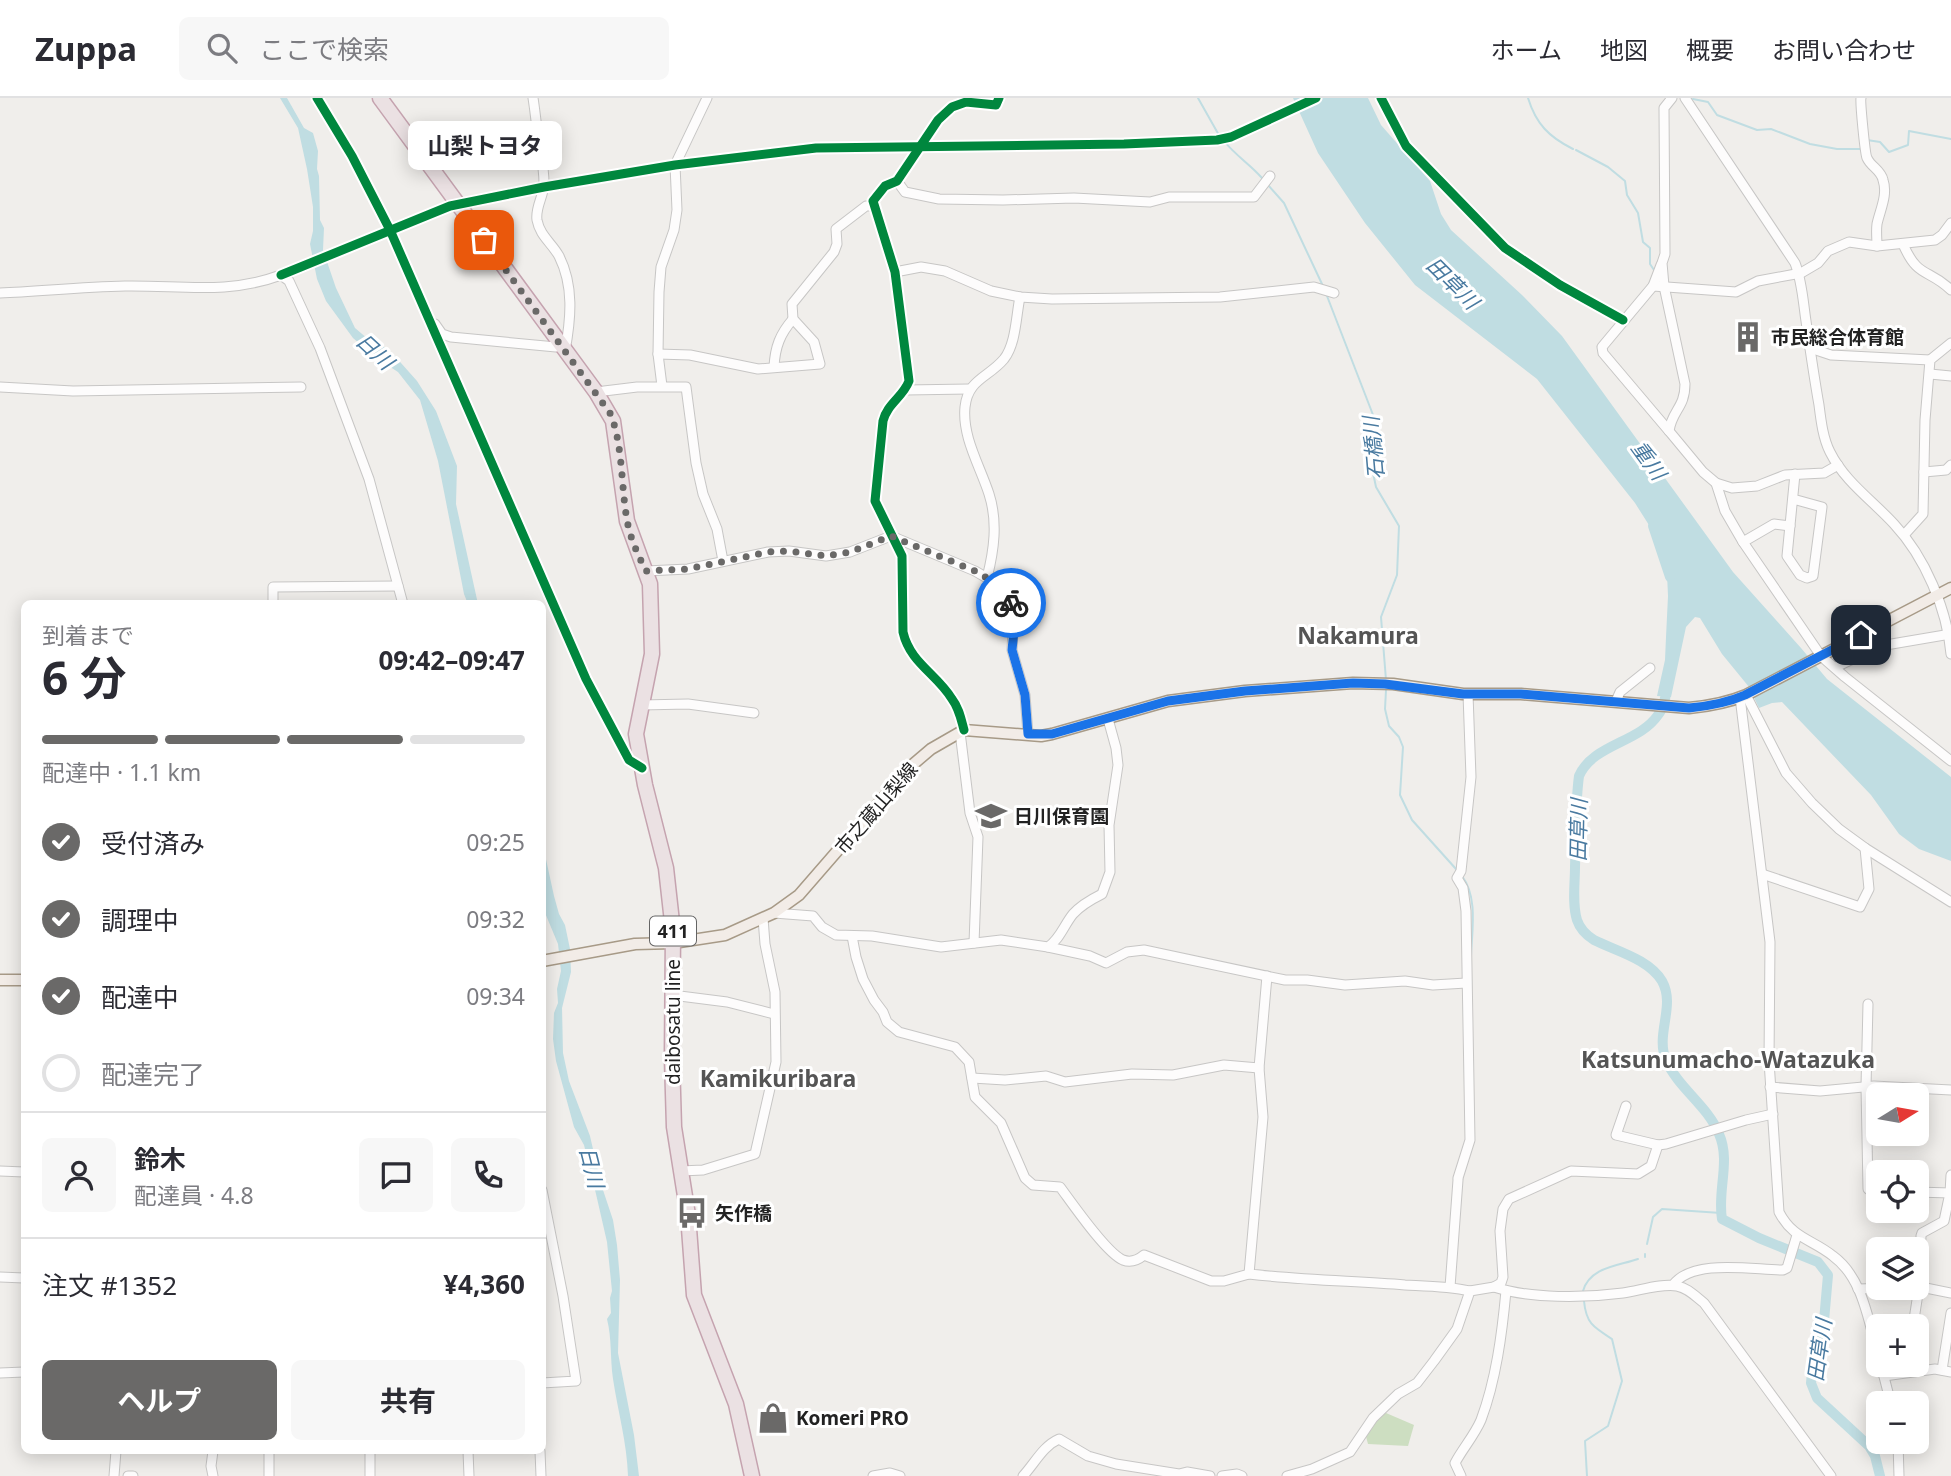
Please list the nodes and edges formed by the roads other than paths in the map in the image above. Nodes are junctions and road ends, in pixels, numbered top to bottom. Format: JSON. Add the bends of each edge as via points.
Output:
{"nodes":[{"id":1,"x":317,"y":98,"type":"edge"},
{"id":2,"x":380,"y":98,"type":"edge"},
{"id":3,"x":533,"y":98,"type":"edge"},
{"id":4,"x":706,"y":98,"type":"edge"},
{"id":5,"x":999,"y":98,"type":"edge"},
{"id":6,"x":1316,"y":98,"type":"edge"},
{"id":7,"x":1672,"y":98,"type":"edge"},
{"id":8,"x":1685,"y":98,"type":"edge"},
{"id":9,"x":1861,"y":98,"type":"edge"},
{"id":10,"x":918,"y":148,"type":"junction"},
{"id":11,"x":676,"y":165,"type":"junction"},
{"id":12,"x":1268,"y":178,"type":"dead end"},
{"id":13,"x":897,"y":181,"type":"junction"},
{"id":14,"x":544,"y":187,"type":"junction"},
{"id":15,"x":457,"y":204,"type":"junction"},
{"id":16,"x":873,"y":206,"type":"junction"},
{"id":17,"x":1951,"y":223,"type":"edge"},
{"id":18,"x":390,"y":230,"type":"junction"},
{"id":19,"x":1903,"y":244,"type":"junction"},
{"id":20,"x":1877,"y":246,"type":"junction"},
{"id":21,"x":1661,"y":263,"type":"junction"},
{"id":22,"x":895,"y":272,"type":"junction"},
{"id":23,"x":1798,"y":272,"type":"junction"},
{"id":24,"x":281,"y":275,"type":"junction"},
{"id":25,"x":1653,"y":286,"type":"junction"},
{"id":26,"x":1664,"y":286,"type":"junction"},
{"id":27,"x":1951,"y":290,"type":"edge"},
{"id":28,"x":0,"y":293,"type":"edge"},
{"id":29,"x":1334,"y":293,"type":"dead end"},
{"id":30,"x":1020,"y":297,"type":"junction"},
{"id":31,"x":428,"y":319,"type":"junction"},
{"id":32,"x":793,"y":319,"type":"junction"},
{"id":33,"x":1951,"y":343,"type":"edge"},
{"id":34,"x":563,"y":348,"type":"junction"},
{"id":35,"x":1810,"y":348,"type":"junction"},
{"id":36,"x":658,"y":354,"type":"junction"},
{"id":37,"x":1930,"y":360,"type":"junction"},
{"id":38,"x":774,"y":367,"type":"junction"},
{"id":39,"x":1930,"y":374,"type":"junction"},
{"id":40,"x":1951,"y":376,"type":"edge"},
{"id":41,"x":662,"y":386,"type":"junction"},
{"id":42,"x":0,"y":387,"type":"edge"},
{"id":43,"x":301,"y":387,"type":"dead end"},
{"id":44,"x":969,"y":388,"type":"junction"},
{"id":45,"x":906,"y":390,"type":"junction"},
{"id":46,"x":596,"y":392,"type":"junction"},
{"id":47,"x":1670,"y":431,"type":"junction"},
{"id":48,"x":1838,"y":465,"type":"junction"},
{"id":49,"x":1951,"y":465,"type":"edge"},
{"id":50,"x":1924,"y":472,"type":"junction"},
{"id":51,"x":1795,"y":474,"type":"junction"},
{"id":52,"x":1716,"y":484,"type":"junction"},
{"id":53,"x":1793,"y":499,"type":"junction"},
{"id":54,"x":1790,"y":526,"type":"junction"},
{"id":55,"x":1904,"y":535,"type":"junction"},
{"id":56,"x":891,"y":536,"type":"junction"},
{"id":57,"x":1743,"y":542,"type":"junction"},
{"id":58,"x":723,"y":561,"type":"junction"},
{"id":59,"x":646,"y":571,"type":"junction"},
{"id":60,"x":987,"y":578,"type":"junction"},
{"id":61,"x":398,"y":586,"type":"junction"},
{"id":62,"x":1951,"y":588,"type":"edge"},
{"id":63,"x":1936,"y":596,"type":"junction"},
{"id":64,"x":272,"y":600,"type":"edge"},
{"id":65,"x":402,"y":600,"type":"edge"},
{"id":66,"x":1950,"y":635,"type":"edge"},
{"id":67,"x":1951,"y":654,"type":"edge"},
{"id":68,"x":1820,"y":657,"type":"junction"},
{"id":69,"x":1836,"y":667,"type":"junction"},
{"id":70,"x":1650,"y":668,"type":"dead end"},
{"id":71,"x":1468,"y":694,"type":"junction"},
{"id":72,"x":1744,"y":695,"type":"junction"},
{"id":73,"x":1616,"y":701,"type":"junction"},
{"id":74,"x":641,"y":705,"type":"junction"},
{"id":75,"x":754,"y":713,"type":"dead end"},
{"id":76,"x":1108,"y":719,"type":"junction"},
{"id":77,"x":962,"y":731,"type":"junction"},
{"id":78,"x":1028,"y":734,"type":"junction"},
{"id":79,"x":1951,"y":761,"type":"edge"},
{"id":80,"x":642,"y":768,"type":"junction"},
{"id":81,"x":1865,"y":848,"type":"junction"},
{"id":82,"x":1762,"y":874,"type":"junction"},
{"id":83,"x":1951,"y":902,"type":"edge"},
{"id":84,"x":769,"y":916,"type":"junction"},
{"id":85,"x":852,"y":936,"type":"junction"},
{"id":86,"x":673,"y":943,"type":"junction"},
{"id":87,"x":974,"y":943,"type":"junction"},
{"id":88,"x":1048,"y":947,"type":"junction"},
{"id":89,"x":546,"y":960,"type":"edge"},
{"id":90,"x":1267,"y":976,"type":"junction"},
{"id":91,"x":21,"y":980,"type":"edge"},
{"id":92,"x":0,"y":981,"type":"edge"},
{"id":93,"x":1466,"y":983,"type":"junction"},
{"id":94,"x":672,"y":995,"type":"junction"},
{"id":95,"x":1868,"y":1004,"type":"dead end"},
{"id":96,"x":774,"y":1014,"type":"junction"},
{"id":97,"x":1259,"y":1068,"type":"junction"},
{"id":98,"x":972,"y":1078,"type":"junction"},
{"id":99,"x":1866,"y":1083,"type":"edge"},
{"id":100,"x":1770,"y":1087,"type":"junction"},
{"id":101,"x":1866,"y":1087,"type":"edge"},
{"id":102,"x":1929,"y":1089,"type":"edge"},
{"id":103,"x":1951,"y":1090,"type":"edge"},
{"id":104,"x":1626,"y":1106,"type":"dead end"},
{"id":105,"x":1773,"y":1114,"type":"junction"},
{"id":106,"x":1658,"y":1146,"type":"junction"},
{"id":107,"x":0,"y":1171,"type":"edge"},
{"id":108,"x":681,"y":1171,"type":"junction"},
{"id":109,"x":21,"y":1172,"type":"edge"},
{"id":110,"x":1951,"y":1175,"type":"edge"},
{"id":111,"x":1929,"y":1192,"type":"edge"},
{"id":112,"x":1951,"y":1193,"type":"edge"},
{"id":113,"x":546,"y":1224,"type":"edge"},
{"id":114,"x":1921,"y":1237,"type":"edge"},
{"id":115,"x":1797,"y":1240,"type":"junction"},
{"id":116,"x":1249,"y":1274,"type":"junction"},
{"id":117,"x":0,"y":1277,"type":"edge"},
{"id":118,"x":21,"y":1278,"type":"edge"},
{"id":119,"x":1673,"y":1285,"type":"junction"},
{"id":120,"x":1450,"y":1287,"type":"junction"},
{"id":121,"x":1494,"y":1287,"type":"junction"},
{"id":122,"x":1929,"y":1289,"type":"edge"},
{"id":123,"x":1858,"y":1290,"type":"junction"},
{"id":124,"x":1866,"y":1290,"type":"edge"},
{"id":125,"x":1470,"y":1291,"type":"junction"},
{"id":126,"x":1506,"y":1291,"type":"junction"},
{"id":127,"x":1951,"y":1293,"type":"edge"},
{"id":128,"x":1951,"y":1313,"type":"edge"},
{"id":129,"x":1868,"y":1314,"type":"edge"},
{"id":130,"x":1950,"y":1327,"type":"edge"},
{"id":131,"x":1946,"y":1371,"type":"edge"},
{"id":132,"x":21,"y":1372,"type":"edge"},
{"id":133,"x":0,"y":1373,"type":"edge"},
{"id":134,"x":546,"y":1383,"type":"edge"},
{"id":135,"x":116,"y":1454,"type":"edge"},
{"id":136,"x":213,"y":1454,"type":"edge"},
{"id":137,"x":269,"y":1454,"type":"edge"},
{"id":138,"x":370,"y":1454,"type":"edge"},
{"id":139,"x":468,"y":1454,"type":"edge"},
{"id":140,"x":540,"y":1454,"type":"edge"},
{"id":141,"x":1898,"y":1454,"type":"edge"},
{"id":142,"x":114,"y":1476,"type":"edge"},
{"id":143,"x":213,"y":1476,"type":"edge"},
{"id":144,"x":269,"y":1476,"type":"edge"},
{"id":145,"x":370,"y":1476,"type":"edge"},
{"id":146,"x":469,"y":1476,"type":"edge"},
{"id":147,"x":541,"y":1476,"type":"edge"},
{"id":148,"x":752,"y":1476,"type":"edge"},
{"id":149,"x":873,"y":1476,"type":"edge"},
{"id":150,"x":900,"y":1476,"type":"edge"},
{"id":151,"x":1023,"y":1476,"type":"edge"},
{"id":152,"x":1210,"y":1476,"type":"edge"},
{"id":153,"x":1222,"y":1476,"type":"edge"},
{"id":154,"x":1242,"y":1476,"type":"edge"},
{"id":155,"x":1287,"y":1476,"type":"edge"},
{"id":156,"x":1461,"y":1476,"type":"edge"},
{"id":157,"x":1831,"y":1476,"type":"edge"},
{"id":158,"x":1899,"y":1476,"type":"edge"}],
"edges":[{"from":1,"to":18,"type":"street"},
{"from":2,"to":15,"type":"highway","name":"daibosatu line","number":"411"},
{"from":3,"to":14,"type":"street"},
{"from":4,"to":11,"type":"street"},
{"from":5,"to":10,"type":"street","via":[[996,105],[966,102],[952,107]]},
{"from":6,"to":10,"type":"street","via":[[1217,140]]},
{"from":7,"to":21,"type":"street","via":[[1664,108],[1665,254]]},
{"from":8,"to":23,"type":"street","via":[[1787,248]]},
{"from":9,"to":20,"type":"street","via":[[1864,150],[1884,188]]},
{"from":10,"to":11,"type":"street","via":[[803,149]]},
{"from":10,"to":13,"type":"street"},
{"from":11,"to":14,"type":"street"},
{"from":11,"to":36,"type":"street","via":[[677,210],[661,267]]},
{"from":12,"to":13,"type":"street","via":[[1254,197],[1169,197],[1150,202],[939,199],[905,192]]},
{"from":13,"to":16,"type":"street","via":[[885,186]]},
{"from":14,"to":15,"type":"street"},
{"from":14,"to":34,"type":"street","via":[[537,219],[541,234],[558,254],[570,300]]},
{"from":15,"to":18,"type":"street"},
{"from":15,"to":34,"type":"highway","name":"daibosatu line","number":"411"},
{"from":16,"to":22,"type":"street"},
{"from":16,"to":32,"type":"street","via":[[866,206],[836,229],[834,252],[792,304]]},
{"from":17,"to":19,"type":"street","via":[[1935,240]]},
{"from":18,"to":24,"type":"street"},
{"from":18,"to":31,"type":"street"},
{"from":19,"to":20,"type":"street"},
{"from":19,"to":27,"type":"street","via":[[1920,272]]},
{"from":20,"to":23,"type":"street","via":[[1849,242],[1828,251],[1810,270]]},
{"from":21,"to":25,"type":"street"},
{"from":21,"to":26,"type":"street"},
{"from":22,"to":30,"type":"street","via":[[921,267],[945,271],[974,286]]},
{"from":22,"to":45,"type":"street","via":[[908,370]]},
{"from":23,"to":26,"type":"street","via":[[1758,281],[1736,292]]},
{"from":23,"to":35,"type":"street"},
{"from":24,"to":28,"type":"street","via":[[230,288],[125,286]]},
{"from":24,"to":61,"type":"street","via":[[289,281],[325,360],[369,479]]},
{"from":25,"to":26,"type":"street"},
{"from":25,"to":47,"type":"street","via":[[1602,347],[1603,354]]},
{"from":26,"to":47,"type":"street","via":[[1685,384],[1683,402],[1671,419]]},
{"from":29,"to":30,"type":"street","via":[[1314,287],[1168,299]]},
{"from":30,"to":44,"type":"street","via":[[1009,349]]},
{"from":31,"to":34,"type":"street","via":[[451,337]]},
{"from":31,"to":80,"type":"street","via":[[586,679],[629,760]]},
{"from":32,"to":38,"type":"street","via":[[781,334]]},
{"from":32,"to":38,"type":"street","via":[[814,342],[820,364]]},
{"from":33,"to":37,"type":"street"},
{"from":34,"to":46,"type":"highway","name":"daibosatu line","number":"411"},
{"from":35,"to":37,"type":"street","via":[[1831,355]]},
{"from":35,"to":48,"type":"street","via":[[1824,434]]},
{"from":36,"to":38,"type":"street","via":[[690,355],[758,369]]},
{"from":36,"to":41,"type":"street"},
{"from":37,"to":39,"type":"street"},
{"from":39,"to":40,"type":"street"},
{"from":39,"to":50,"type":"street"},
{"from":41,"to":46,"type":"street"},
{"from":41,"to":58,"type":"street","via":[[686,387],[696,463]]},
{"from":42,"to":43,"type":"street","via":[[74,391]]},
{"from":44,"to":45,"type":"street"},
{"from":44,"to":60,"type":"street","via":[[964,419],[992,506],[995,546]]},
{"from":45,"to":56,"type":"street","via":[[883,421],[875,501]]},
{"from":46,"to":59,"type":"highway","name":"daibosatu line","number":"411","via":[[613,421],[627,521]]},
{"from":47,"to":52,"type":"street"},
{"from":48,"to":51,"type":"street","via":[[1824,473]]},
{"from":48,"to":55,"type":"street"},
{"from":49,"to":50,"type":"street","via":[[1946,470]]},
{"from":50,"to":55,"type":"street","via":[[1923,514]]},
{"from":51,"to":52,"type":"street","via":[[1745,488]]},
{"from":51,"to":53,"type":"street"},
{"from":52,"to":57,"type":"street"},
{"from":53,"to":54,"type":"street"},
{"from":53,"to":54,"type":"street","via":[[1822,507],[1813,576],[1800,575],[1787,556]]},
{"from":54,"to":57,"type":"street","via":[[1774,524]]},
{"from":55,"to":63,"type":"street"},
{"from":56,"to":58,"type":"street","via":[[826,556],[789,551]]},
{"from":56,"to":60,"type":"street"},
{"from":56,"to":77,"type":"street","via":[[902,556],[906,645],[953,700]]},
{"from":57,"to":68,"type":"street"},
{"from":58,"to":59,"type":"street"},
{"from":59,"to":74,"type":"highway","name":"daibosatu line","number":"411","via":[[652,654]]},
{"from":60,"to":78,"type":"street","via":[[1016,611],[1012,650],[1025,695]]},
{"from":61,"to":64,"type":"street","via":[[272,587]]},
{"from":61,"to":65,"type":"street"},
{"from":62,"to":63,"type":"main road"},
{"from":63,"to":66,"type":"street"},
{"from":63,"to":68,"type":"main road"},
{"from":66,"to":67,"type":"street"},
{"from":66,"to":69,"type":"street","via":[[1880,646]]},
{"from":68,"to":69,"type":"street"},
{"from":68,"to":72,"type":"main road"},
{"from":69,"to":79,"type":"street"},
{"from":70,"to":73,"type":"street","via":[[1620,692]]},
{"from":71,"to":73,"type":"main road"},
{"from":71,"to":76,"type":"main road","via":[[1387,684],[1326,684],[1198,696]]},
{"from":71,"to":93,"type":"street","via":[[1471,777],[1459,874],[1466,900]]},
{"from":72,"to":73,"type":"main road","via":[[1706,707]]},
{"from":72,"to":81,"type":"street","via":[[1786,773],[1839,829]]},
{"from":72,"to":82,"type":"street"},
{"from":74,"to":75,"type":"street","via":[[688,704]]},
{"from":74,"to":80,"type":"highway","name":"daibosatu line","number":"411","via":[[636,734]]},
{"from":76,"to":78,"type":"main road","via":[[1052,734]]},
{"from":76,"to":88,"type":"street","via":[[1118,765],[1109,825],[1110,872],[1102,894],[1074,913]]},
{"from":77,"to":78,"type":"main road"},
{"from":77,"to":84,"type":"main road","name":"市之蔵山梨線","via":[[917,760],[808,887]]},
{"from":77,"to":87,"type":"street","via":[[970,813],[978,837]]},
{"from":80,"to":86,"type":"highway","name":"daibosatu line","number":"411","via":[[666,868]]},
{"from":81,"to":82,"type":"street","via":[[1869,889],[1860,907]]},
{"from":81,"to":83,"type":"street"},
{"from":82,"to":100,"type":"street","via":[[1770,942]]},
{"from":84,"to":85,"type":"street","via":[[814,916],[830,933]]},
{"from":84,"to":86,"type":"main road","name":"市之蔵山梨線","via":[[725,935]]},
{"from":84,"to":96,"type":"street","via":[[765,944],[775,992]]},
{"from":85,"to":87,"type":"street","via":[[941,947]]},
{"from":85,"to":98,"type":"street","via":[[863,979],[887,1022],[899,1032],[955,1047],[969,1062]]},
{"from":86,"to":89,"type":"main road","name":"市之蔵山梨線","via":[[635,944]]},
{"from":86,"to":94,"type":"highway","name":"daibosatu line","number":"411"},
{"from":87,"to":88,"type":"street","via":[[1001,940]]},
{"from":88,"to":90,"type":"street","via":[[1106,963],[1127,952],[1144,950]]},
{"from":90,"to":93,"type":"street","via":[[1345,985]]},
{"from":90,"to":97,"type":"street"},
{"from":91,"to":92,"type":"main road"},
{"from":93,"to":120,"type":"street","via":[[1470,1140],[1458,1179]]},
{"from":94,"to":96,"type":"street"},
{"from":94,"to":108,"type":"highway","name":"daibosatu line","number":"411","via":[[674,1127]]},
{"from":95,"to":99,"type":"street"},
{"from":96,"to":108,"type":"street","via":[[776,1062],[755,1154],[703,1170]]},
{"from":97,"to":98,"type":"street","via":[[1224,1065],[1173,1075],[1132,1074],[1065,1082],[1046,1076]]},
{"from":97,"to":116,"type":"street","via":[[1263,1117]]},
{"from":98,"to":116,"type":"street","via":[[975,1097],[1001,1123],[1025,1178],[1033,1185],[1060,1187],[1108,1248],[1123,1259],[1136,1261],[1144,1255],[1211,1281]]},
{"from":100,"to":101,"type":"street","via":[[1820,1091]]},
{"from":100,"to":105,"type":"street"},
{"from":102,"to":103,"type":"street"},
{"from":104,"to":106,"type":"street","via":[[1616,1135]]},
{"from":105,"to":106,"type":"street"},
{"from":105,"to":115,"type":"street","via":[[1777,1199],[1784,1222]]},
{"from":106,"to":121,"type":"street","via":[[1651,1166],[1638,1174],[1571,1171],[1509,1199],[1500,1231],[1502,1283]]},
{"from":107,"to":109,"type":"street"},
{"from":108,"to":148,"type":"highway","name":"daibosatu line","number":"411","via":[[696,1305],[731,1390]]},
{"from":110,"to":112,"type":"street"},
{"from":111,"to":112,"type":"street"},
{"from":112,"to":114,"type":"street","via":[[1944,1221]]},
{"from":113,"to":134,"type":"street","via":[[564,1296],[576,1381]]},
{"from":115,"to":119,"type":"street","via":[[1783,1270],[1721,1267],[1689,1273]]},
{"from":115,"to":123,"type":"street","via":[[1838,1260]]},
{"from":116,"to":120,"type":"street"},
{"from":117,"to":118,"type":"street"},
{"from":119,"to":126,"type":"street","via":[[1596,1296]]},
{"from":119,"to":157,"type":"street","via":[[1704,1303]]},
{"from":120,"to":125,"type":"street"},
{"from":121,"to":125,"type":"street"},
{"from":121,"to":126,"type":"street"},
{"from":122,"to":127,"type":"street"},
{"from":123,"to":124,"type":"street"},
{"from":123,"to":129,"type":"street"},
{"from":125,"to":155,"type":"street","via":[[1457,1329],[1434,1361],[1417,1382],[1373,1418],[1350,1452]]},
{"from":126,"to":156,"type":"street","via":[[1502,1334],[1482,1418],[1455,1463]]},
{"from":128,"to":130,"type":"street"},
{"from":130,"to":131,"type":"street"},
{"from":132,"to":133,"type":"street"},
{"from":135,"to":142,"type":"street"},
{"from":136,"to":143,"type":"street"},
{"from":137,"to":144,"type":"street"},
{"from":138,"to":145,"type":"street"},
{"from":139,"to":146,"type":"street"},
{"from":140,"to":147,"type":"street"},
{"from":141,"to":158,"type":"street"},
{"from":149,"to":150,"type":"street"},
{"from":151,"to":152,"type":"street","via":[[1059,1439],[1088,1456],[1116,1464]]},
{"from":153,"to":154,"type":"street"}]}
